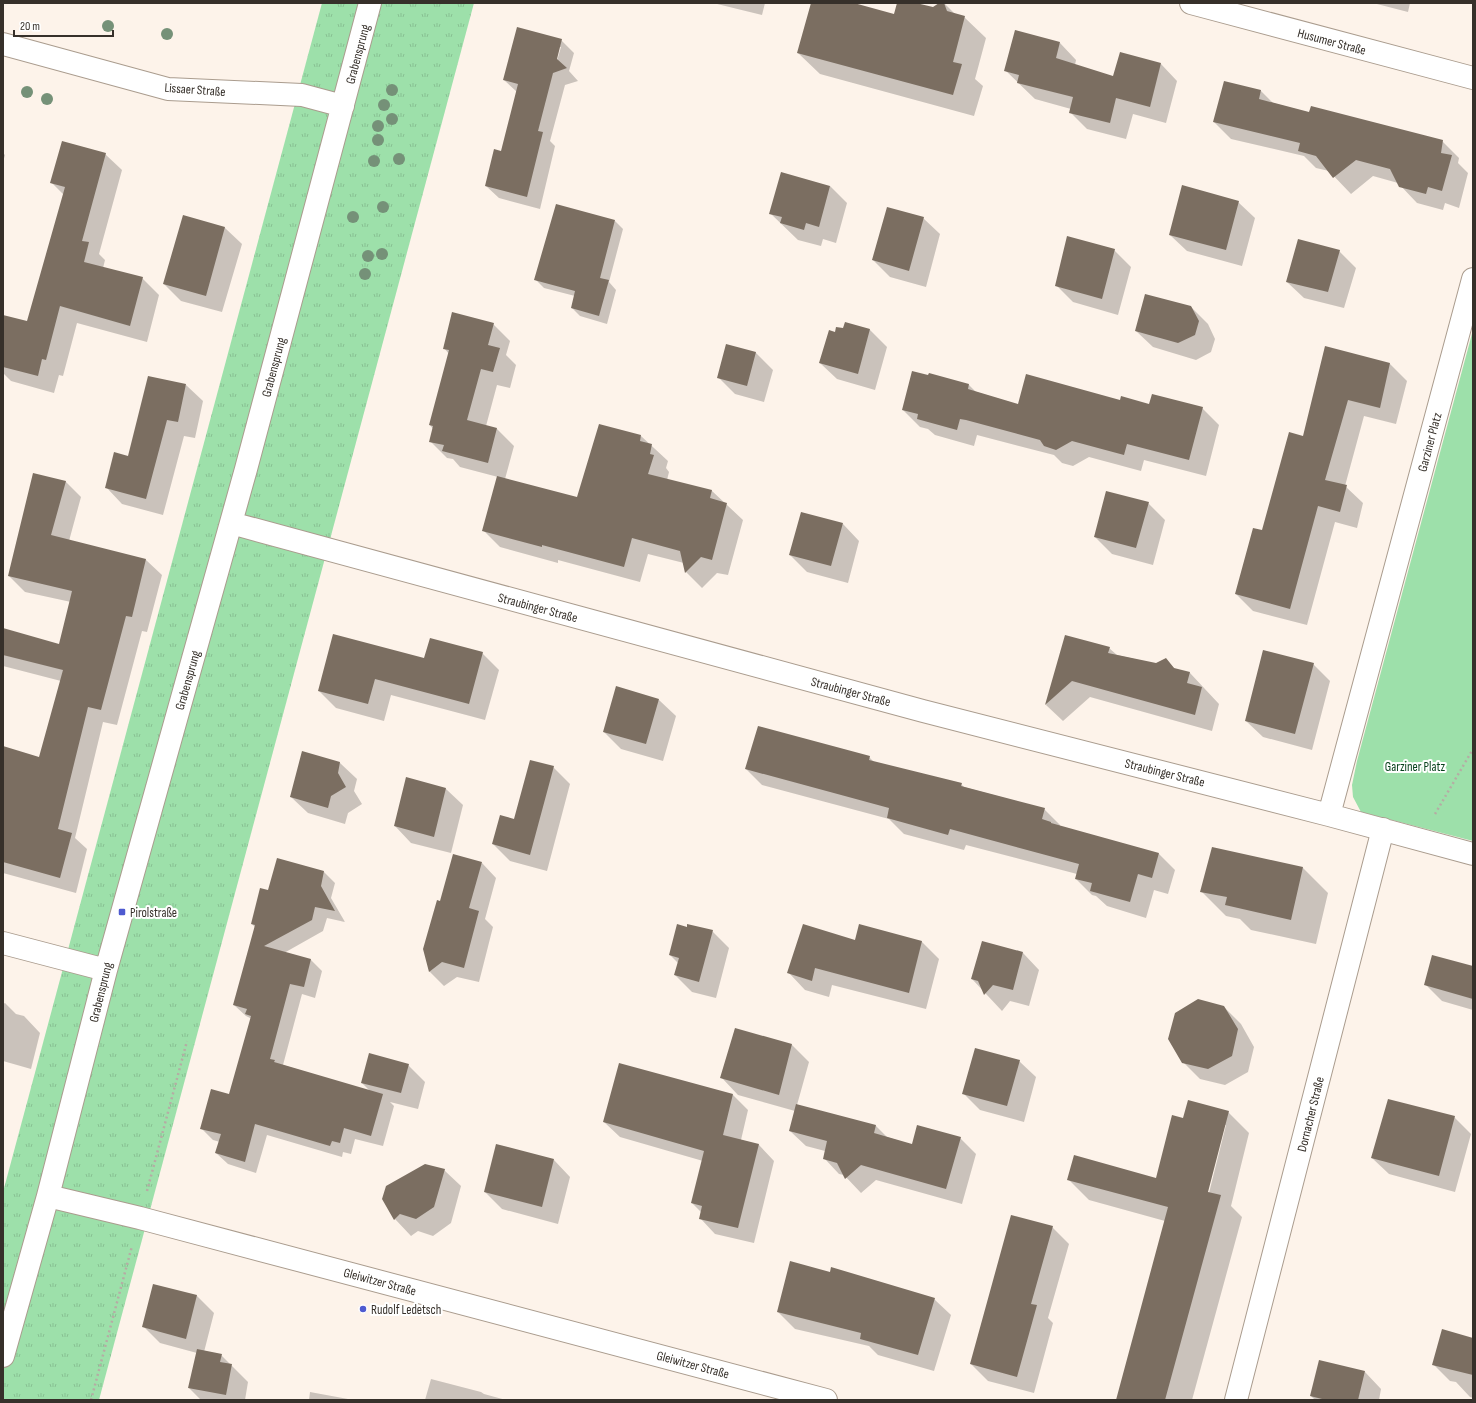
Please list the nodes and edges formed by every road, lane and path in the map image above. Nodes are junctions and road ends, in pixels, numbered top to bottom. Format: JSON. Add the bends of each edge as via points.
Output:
{"nodes":[{"id":1,"x":370,"y":3,"type":"edge"},
{"id":2,"x":1191,"y":3,"type":"edge"},
{"id":3,"x":3,"y":44,"type":"edge"},
{"id":4,"x":1473,"y":78,"type":"edge"},
{"id":5,"x":343,"y":106,"type":"junction"},
{"id":6,"x":1473,"y":279,"type":"edge"},
{"id":7,"x":231,"y":523,"type":"junction"},
{"id":8,"x":1473,"y":749,"type":"edge"},
{"id":9,"x":1329,"y":815,"type":"junction"},
{"id":10,"x":1383,"y":829,"type":"junction"},
{"id":11,"x":1420,"y":839,"type":"junction"},
{"id":12,"x":1473,"y":854,"type":"edge"},
{"id":13,"x":3,"y":943,"type":"edge"},
{"id":14,"x":106,"y":970,"type":"junction"},
{"id":15,"x":48,"y":1196,"type":"junction"},
{"id":16,"x":9,"y":1310,"type":"edge"},
{"id":17,"x":3,"y":1356,"type":"edge"},
{"id":18,"x":826,"y":1400,"type":"edge"},
{"id":19,"x":1236,"y":1400,"type":"edge"}],
"edges":[{"from":1,"to":5,"type":"street","name":"Grabensprung"},
{"from":2,"to":4,"type":"street","name":"Husumer Straße"},
{"from":3,"to":5,"type":"street","name":"Lissaer Straße","via":[[168,89],[302,95]]},
{"from":5,"to":7,"type":"street","name":"Grabensprung"},
{"from":6,"to":9,"type":"street","name":"Garziner Platz"},
{"from":7,"to":9,"type":"street","name":"Straubinger Straße","via":[[923,711]]},
{"from":7,"to":14,"type":"street","name":"Grabensprung"},
{"from":8,"to":11,"type":"path"},
{"from":9,"to":10,"type":"street","name":"Straubinger Straße"},
{"from":10,"to":11,"type":"street","name":"Straubinger Straße"},
{"from":10,"to":19,"type":"street","name":"Dornacher Straße"},
{"from":11,"to":12,"type":"street","name":"Straubinger Straße"},
{"from":13,"to":14,"type":"street"},
{"from":14,"to":15,"type":"street","name":"Grabensprung"},
{"from":15,"to":16,"type":"street","name":"Grabensprung"},
{"from":15,"to":18,"type":"street","name":"Gleiwitzer Straße","via":[[140,1218]]},
{"from":16,"to":17,"type":"street","name":"Grabensprung"}]}
